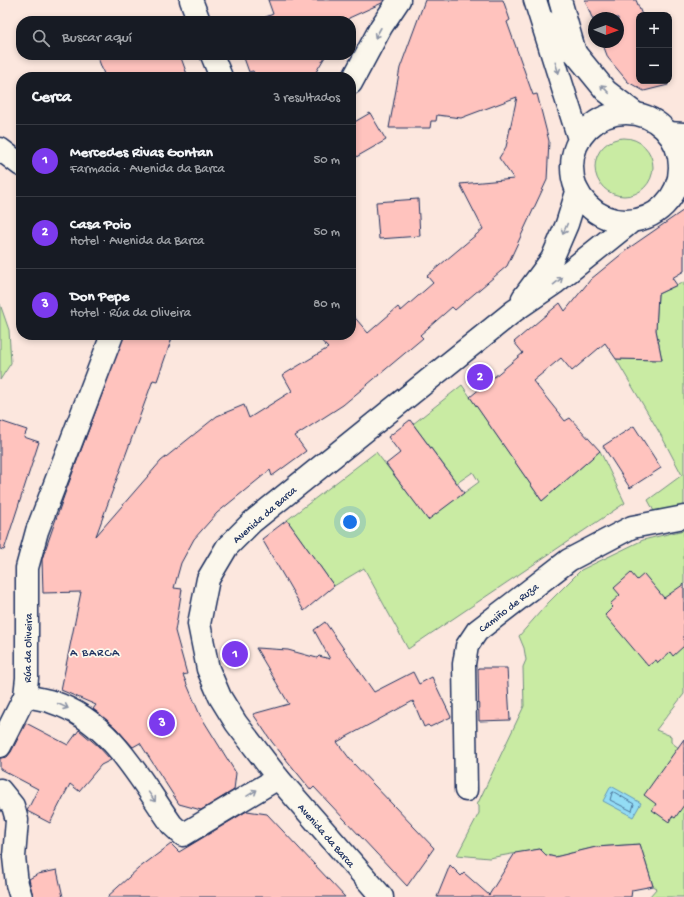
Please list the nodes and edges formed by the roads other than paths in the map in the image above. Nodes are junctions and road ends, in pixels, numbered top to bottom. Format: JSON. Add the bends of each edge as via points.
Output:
{"nodes":[{"id":1,"x":191,"y":0,"type":"edge"},
{"id":2,"x":399,"y":0,"type":"edge"},
{"id":3,"x":560,"y":0,"type":"edge"},
{"id":4,"x":539,"y":9,"type":"edge"},
{"id":5,"x":197,"y":16,"type":"edge"},
{"id":6,"x":575,"y":53,"type":"junction"},
{"id":7,"x":214,"y":60,"type":"edge"},
{"id":8,"x":219,"y":72,"type":"edge"},
{"id":9,"x":356,"y":74,"type":"edge"},
{"id":10,"x":636,"y":114,"type":"junction"},
{"id":11,"x":676,"y":133,"type":"edge"},
{"id":12,"x":579,"y":140,"type":"junction"},
{"id":13,"x":0,"y":148,"type":"edge"},
{"id":14,"x":16,"y":161,"type":"edge"},
{"id":15,"x":682,"y":175,"type":"edge"},
{"id":16,"x":577,"y":192,"type":"junction"},
{"id":17,"x":631,"y":222,"type":"junction"},
{"id":18,"x":514,"y":311,"type":"junction"},
{"id":19,"x":110,"y":340,"type":"edge"},
{"id":20,"x":684,"y":517,"type":"edge"},
{"id":21,"x":25,"y":696,"type":"junction"},
{"id":22,"x":0,"y":746,"type":"edge"},
{"id":23,"x":278,"y":778,"type":"junction"},
{"id":24,"x":0,"y":790,"type":"edge"},
{"id":25,"x":466,"y":790,"type":"dead end"},
{"id":26,"x":21,"y":897,"type":"edge"},
{"id":27,"x":382,"y":897,"type":"edge"}],
"edges":[{"from":1,"to":5,"type":"main road"},
{"from":2,"to":9,"type":"main road","one_way":true},
{"from":3,"to":6,"type":"main road"},
{"from":4,"to":6,"type":"main road"},
{"from":4,"to":12,"type":"main road","one_way":true},
{"from":10,"to":6,"type":"main road","one_way":true,"via":[[606,92]]},
{"from":7,"to":8,"type":"main road"},
{"from":10,"to":11,"type":"main road"},
{"from":10,"to":12,"type":"main road","via":[[610,115],[587,129]]},
{"from":11,"to":15,"type":"main road"},
{"from":12,"to":16,"type":"main road","via":[[571,165],[572,179]]},
{"from":13,"to":14,"type":"main road"},
{"from":15,"to":17,"type":"main road","via":[[672,196],[657,212],[645,219]]},
{"from":16,"to":17,"type":"main road","via":[[589,207],[605,218]]},
{"from":16,"to":18,"type":"main road","one_way":true,"via":[[552,259]]},
{"from":18,"to":17,"type":"main road","one_way":true,"via":[[555,283]]},
{"from":18,"to":23,"type":"main road","name":"Avenida da Barca","via":[[252,522],[227,547],[208,579],[199,624],[208,669],[220,697],[236,723]]},
{"from":19,"to":21,"type":"main road","name":"Rúa da Oliveira","via":[[36,531],[27,568]]},
{"from":20,"to":25,"type":"main road","name":"Camiño de Ruza","via":[[632,527],[569,560],[477,631],[467,646],[464,664]]},
{"from":21,"to":22,"type":"main road"},
{"from":21,"to":23,"type":"main road","name":"Rúa da Oliveira","one_way":true,"via":[[52,702],[94,724],[116,743],[172,825],[183,835]]},
{"from":23,"to":27,"type":"main road","name":"Avenida da Barca"},
{"from":24,"to":26,"type":"main road","via":[[13,806],[17,820],[14,857]]}]}
